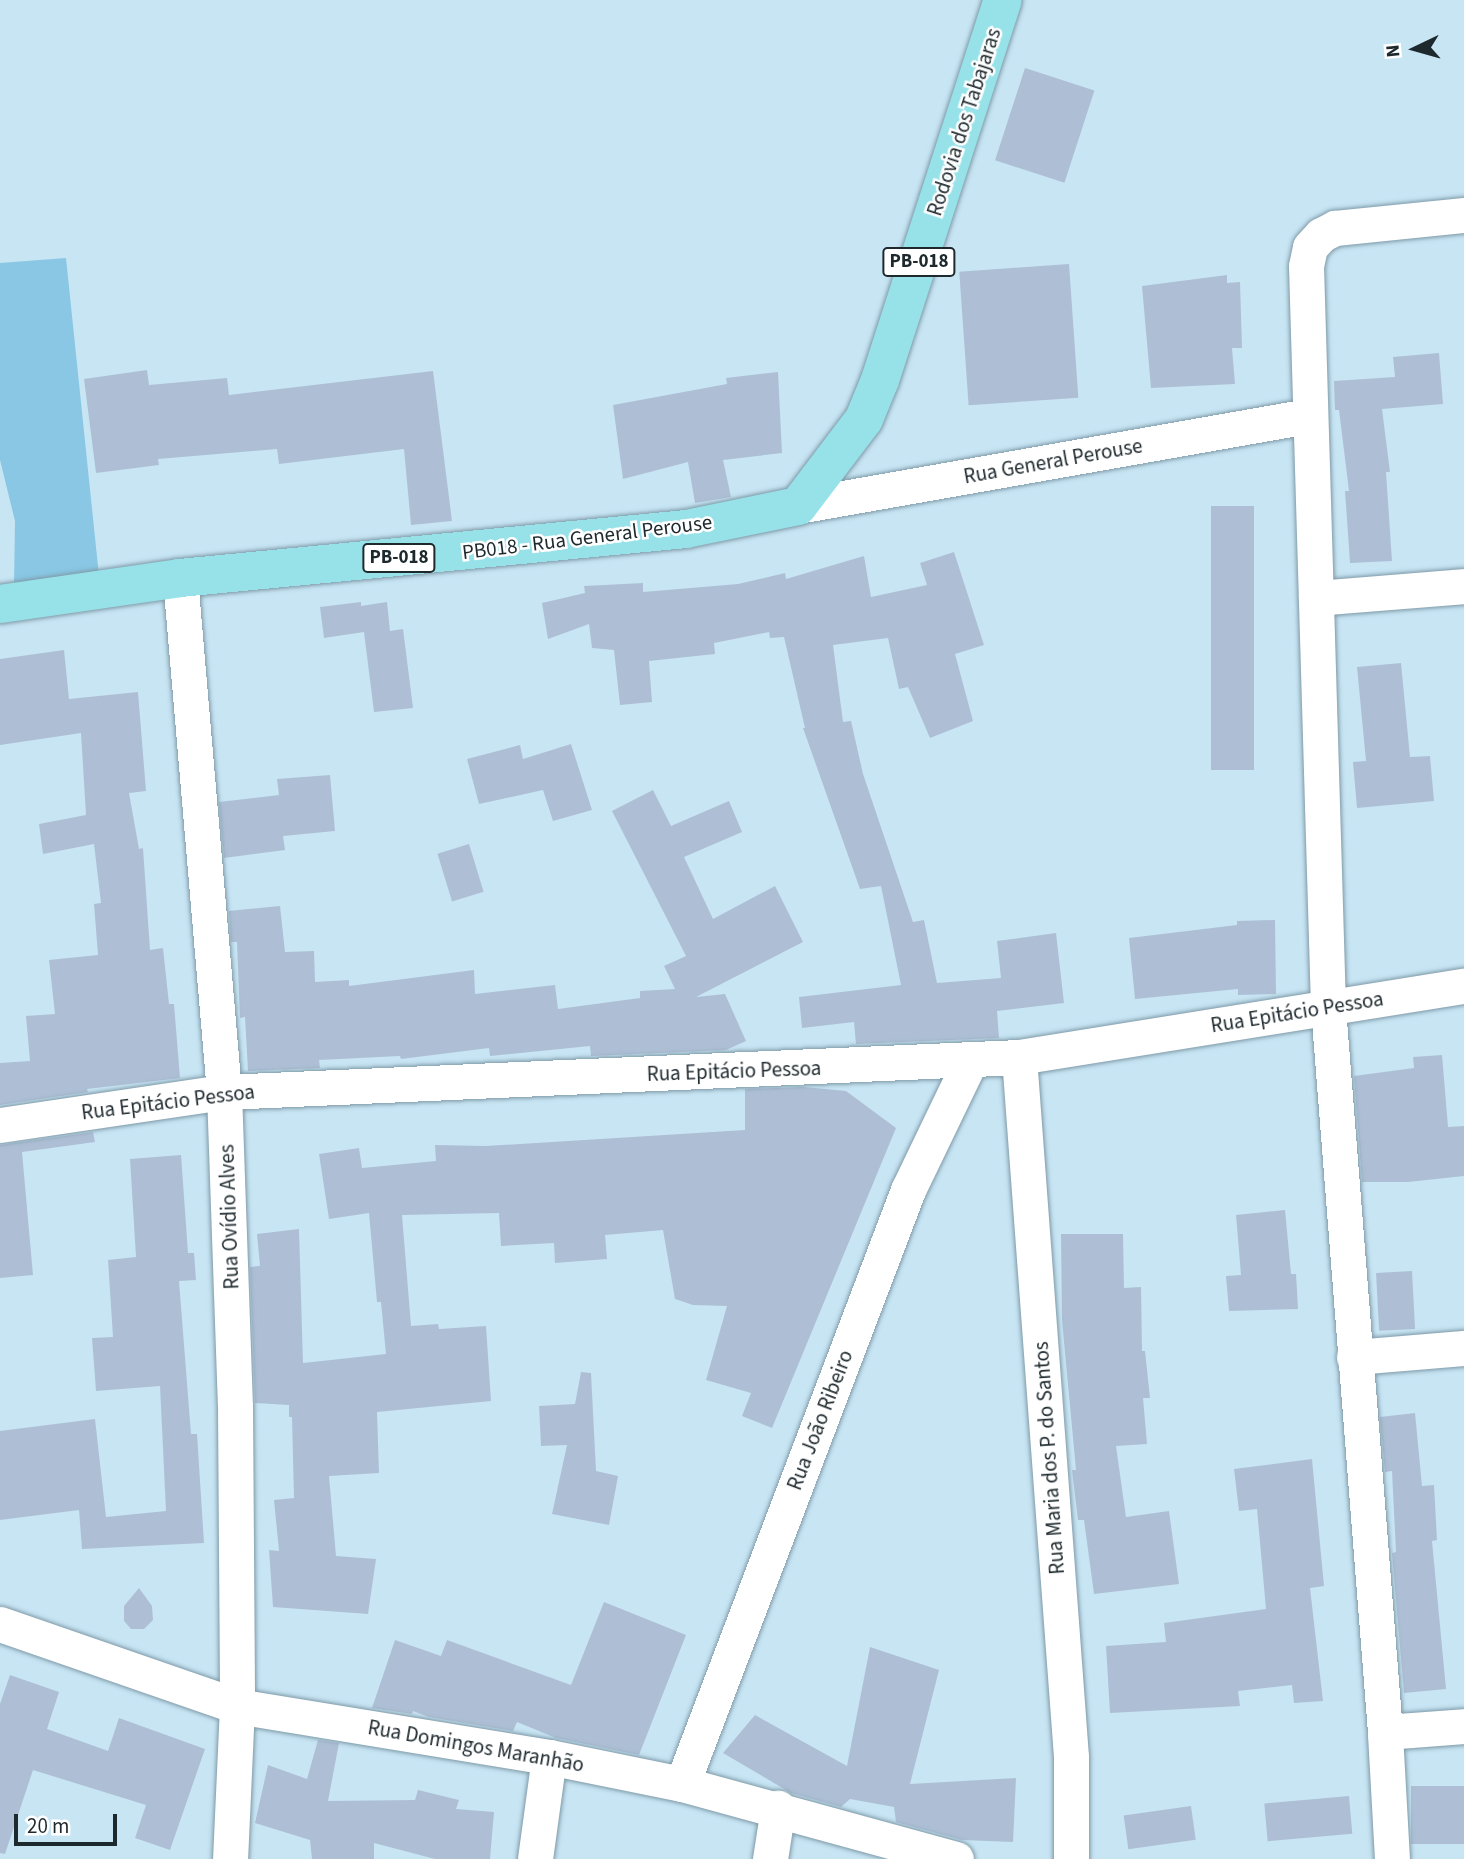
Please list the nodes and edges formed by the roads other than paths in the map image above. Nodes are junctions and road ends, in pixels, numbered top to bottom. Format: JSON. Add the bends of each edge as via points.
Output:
{"nodes":[{"id":1,"x":1003,"y":0,"type":"edge"},
{"id":2,"x":1464,"y":215,"type":"edge"},
{"id":3,"x":1308,"y":416,"type":"junction"},
{"id":4,"x":798,"y":506,"type":"junction"},
{"id":5,"x":180,"y":578,"type":"junction"},
{"id":6,"x":1464,"y":586,"type":"edge"},
{"id":7,"x":1316,"y":598,"type":"junction"},
{"id":8,"x":0,"y":604,"type":"edge"},
{"id":9,"x":1464,"y":986,"type":"edge"},
{"id":10,"x":1328,"y":1007,"type":"junction"},
{"id":11,"x":1019,"y":1057,"type":"junction"},
{"id":12,"x":970,"y":1062,"type":"junction"},
{"id":13,"x":224,"y":1092,"type":"junction"},
{"id":14,"x":0,"y":1125,"type":"edge"},
{"id":15,"x":1464,"y":1348,"type":"edge"},
{"id":16,"x":1354,"y":1357,"type":"junction"},
{"id":17,"x":0,"y":1624,"type":"edge"},
{"id":18,"x":237,"y":1706,"type":"junction"},
{"id":19,"x":1464,"y":1726,"type":"edge"},
{"id":20,"x":1385,"y":1732,"type":"junction"},
{"id":21,"x":549,"y":1757,"type":"junction"},
{"id":22,"x":682,"y":1784,"type":"junction"},
{"id":23,"x":778,"y":1808,"type":"junction"},
{"id":24,"x":230,"y":1859,"type":"edge"},
{"id":25,"x":535,"y":1859,"type":"edge"},
{"id":26,"x":770,"y":1859,"type":"edge"},
{"id":27,"x":956,"y":1859,"type":"edge"},
{"id":28,"x":1071,"y":1859,"type":"edge"},
{"id":29,"x":1392,"y":1859,"type":"edge"}],
"edges":[{"from":1,"to":4,"type":"main road","name":"Rodovia dos Tabajaras","number":"PB-018","via":[[880,380],[864,419]]},
{"from":2,"to":3,"type":"street","via":[[1344,226],[1321,235],[1310,247],[1306,266]]},
{"from":3,"to":4,"type":"street","name":"Rua General Perouse"},
{"from":3,"to":7,"type":"street"},
{"from":4,"to":5,"type":"main road","name":"PB018 - Rua General Perouse","number":"PB-018","via":[[687,529]]},
{"from":5,"to":8,"type":"main road","name":"PB018 - Rua General Perouse","number":"PB-018"},
{"from":5,"to":13,"type":"street","name":"Rua Ovídio Alves"},
{"from":6,"to":7,"type":"street"},
{"from":7,"to":10,"type":"street"},
{"from":9,"to":10,"type":"street","name":"Rua Epitácio Pessoa"},
{"from":10,"to":11,"type":"street","name":"Rua Epitácio Pessoa"},
{"from":10,"to":16,"type":"street"},
{"from":11,"to":12,"type":"street","name":"Rua Epitácio Pessoa"},
{"from":11,"to":28,"type":"street","name":"Rua Maria dos P. do Santos","via":[[1071,1757]]},
{"from":12,"to":13,"type":"street","name":"Rua Epitácio Pessoa"},
{"from":12,"to":22,"type":"street","name":"Rua João Ribeiro","via":[[908,1190]]},
{"from":13,"to":14,"type":"street","name":"Rua Epitácio Pessoa"},
{"from":13,"to":18,"type":"street","name":"Rua Ovídio Alves","via":[[235,1406]]},
{"from":15,"to":16,"type":"street"},
{"from":16,"to":20,"type":"street"},
{"from":17,"to":18,"type":"street","name":"Rua Domingos Maranhão"},
{"from":18,"to":21,"type":"street","name":"Rua Domingos Maranhão"},
{"from":18,"to":24,"type":"street","name":"Rua Ovídio Alves"},
{"from":19,"to":20,"type":"street"},
{"from":20,"to":29,"type":"street"},
{"from":21,"to":22,"type":"street","name":"Rua Domingos Maranhão"},
{"from":21,"to":25,"type":"street"},
{"from":22,"to":23,"type":"street","name":"Rua Domingos Maranhão"},
{"from":23,"to":26,"type":"street"},
{"from":23,"to":27,"type":"street","name":"Rua Domingos Maranhão"}]}
